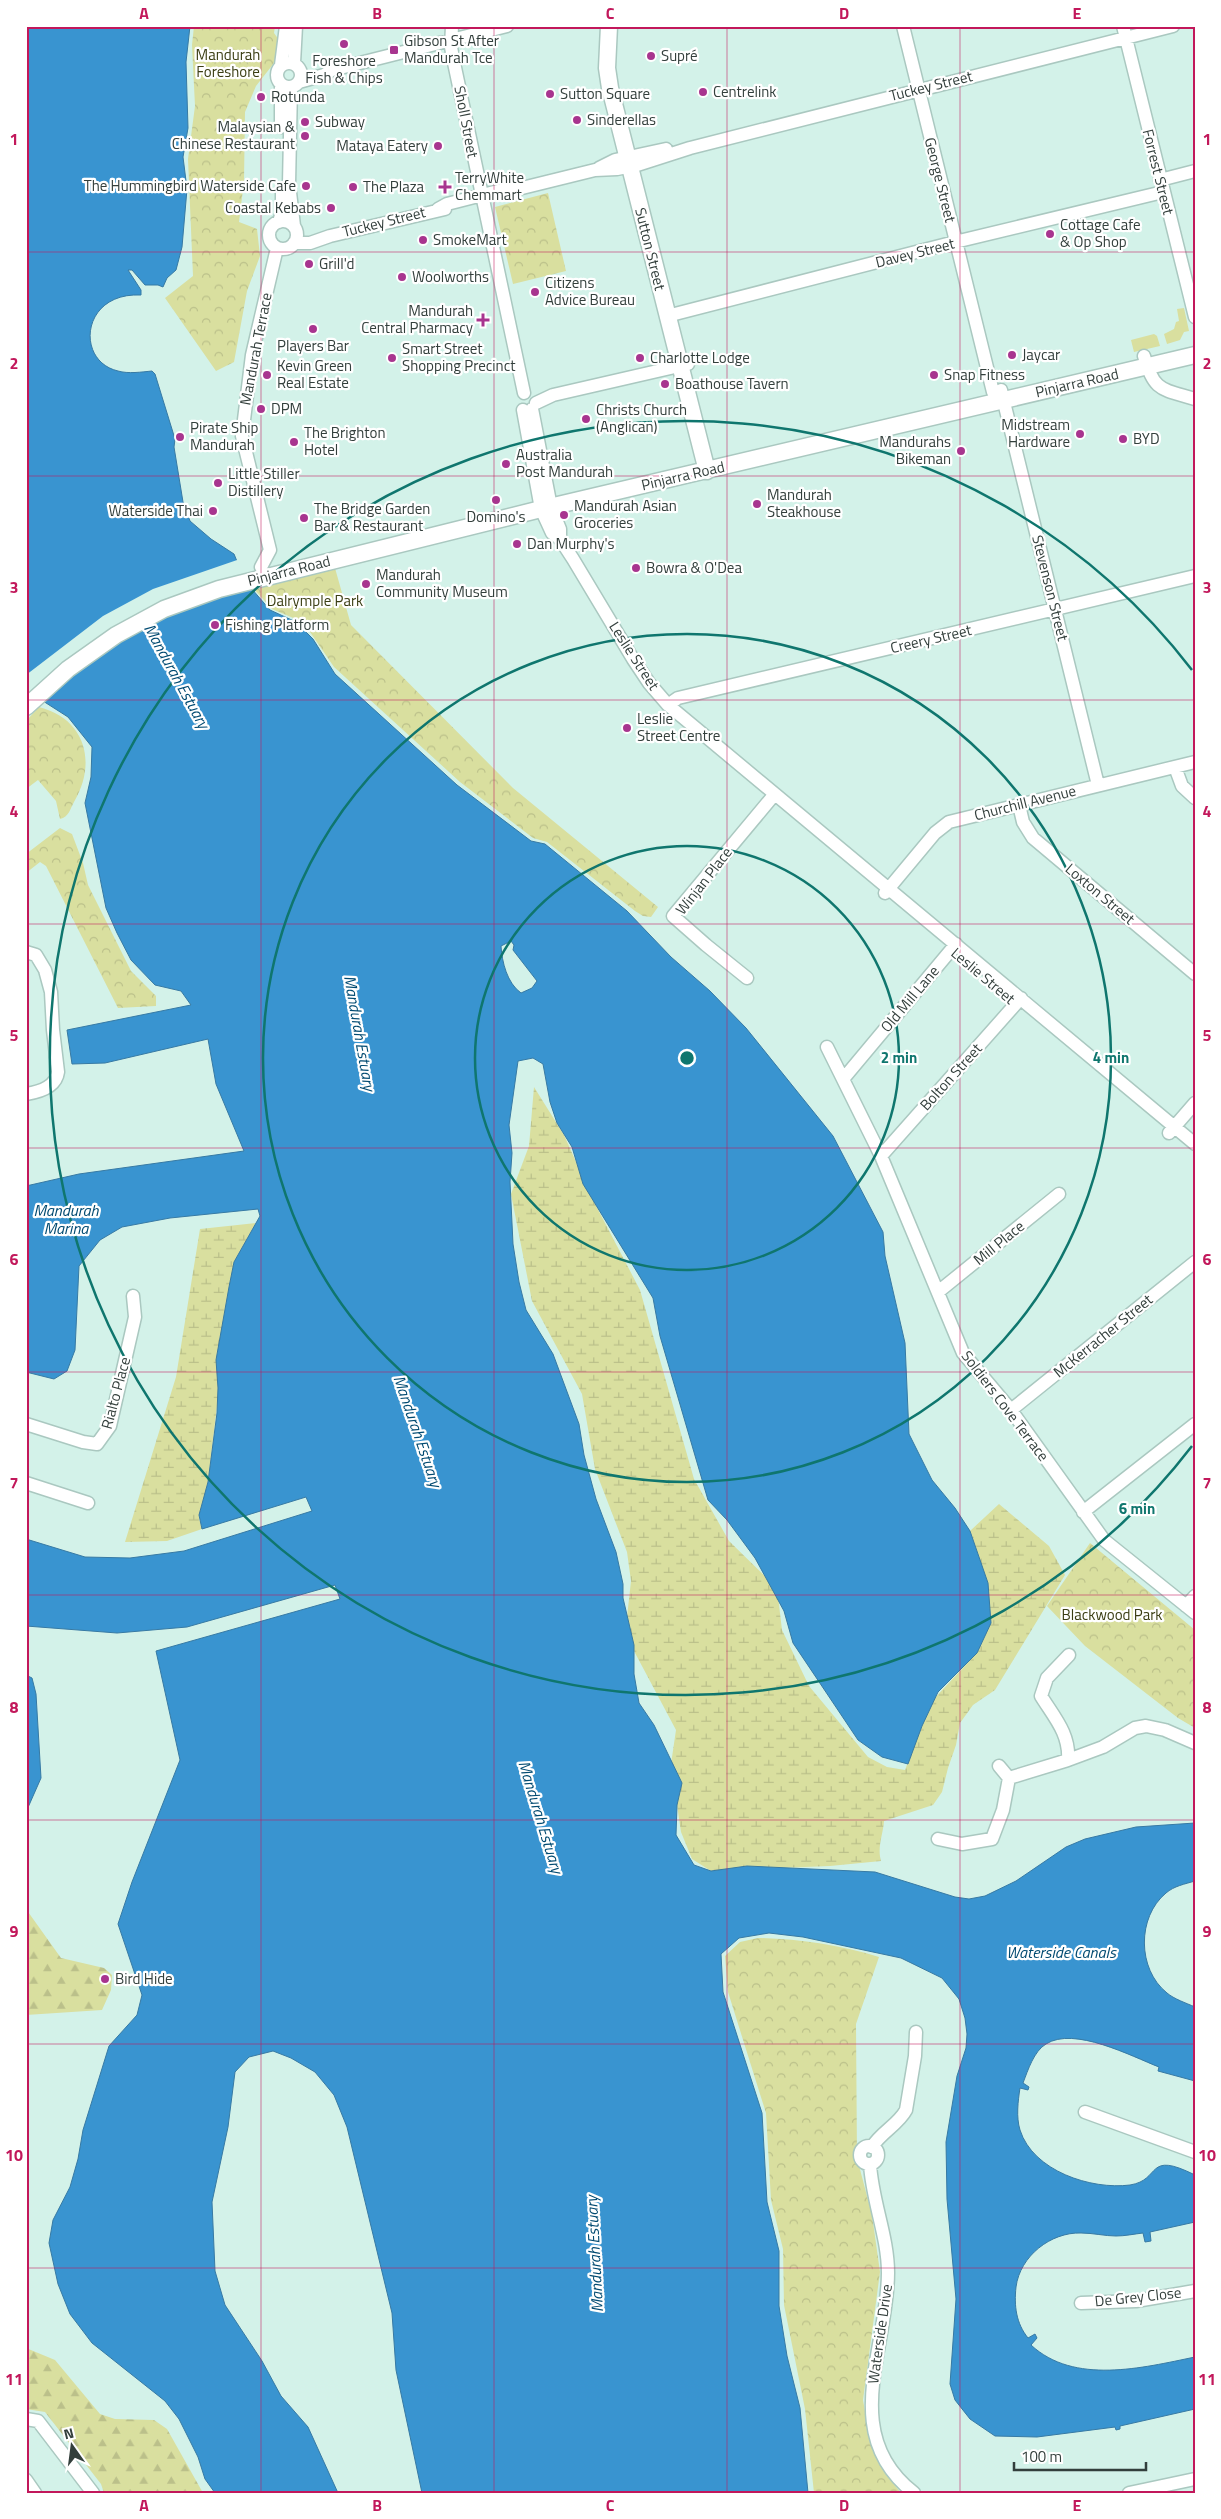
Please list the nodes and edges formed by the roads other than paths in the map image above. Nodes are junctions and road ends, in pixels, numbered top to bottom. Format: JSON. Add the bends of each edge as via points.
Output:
{"nodes":[{"id":1,"x":286,"y":26,"type":"edge"},
{"id":2,"x":296,"y":26,"type":"edge"},
{"id":3,"x":452,"y":26,"type":"edge"},
{"id":4,"x":507,"y":26,"type":"edge"},
{"id":5,"x":609,"y":26,"type":"edge"},
{"id":6,"x":618,"y":26,"type":"edge"},
{"id":7,"x":903,"y":26,"type":"edge"},
{"id":8,"x":1173,"y":26,"type":"edge"},
{"id":9,"x":1125,"y":32,"type":"edge"},
{"id":10,"x":452,"y":40,"type":"junction"},
{"id":11,"x":281,"y":65,"type":"junction"},
{"id":12,"x":297,"y":66,"type":"junction"},
{"id":13,"x":332,"y":70,"type":"junction"},
{"id":14,"x":290,"y":84,"type":"junction"},
{"id":15,"x":918,"y":90,"type":"junction"},
{"id":16,"x":632,"y":161,"type":"junction"},
{"id":17,"x":1195,"y":171,"type":"edge"},
{"id":18,"x":1161,"y":186,"type":"junction"},
{"id":19,"x":482,"y":198,"type":"junction"},
{"id":20,"x":279,"y":222,"type":"junction"},
{"id":21,"x":295,"y":234,"type":"junction"},
{"id":22,"x":956,"y":242,"type":"junction"},
{"id":23,"x":277,"y":248,"type":"junction"},
{"id":24,"x":671,"y":315,"type":"junction"},
{"id":25,"x":1195,"y":317,"type":"edge"},
{"id":26,"x":1195,"y":344,"type":"edge"},
{"id":27,"x":1195,"y":355,"type":"edge"},
{"id":28,"x":1146,"y":361,"type":"junction"},
{"id":29,"x":684,"y":365,"type":"junction"},
{"id":30,"x":999,"y":394,"type":"junction"},
{"id":31,"x":1195,"y":399,"type":"edge"},
{"id":32,"x":529,"y":402,"type":"junction"},
{"id":33,"x":710,"y":465,"type":"junction"},
{"id":34,"x":545,"y":504,"type":"junction"},
{"id":35,"x":255,"y":572,"type":"junction"},
{"id":36,"x":1195,"y":576,"type":"edge"},
{"id":37,"x":1056,"y":610,"type":"junction"},
{"id":38,"x":26,"y":692,"type":"edge"},
{"id":39,"x":668,"y":705,"type":"junction"},
{"id":40,"x":26,"y":707,"type":"edge"},
{"id":41,"x":1195,"y":762,"type":"edge"},
{"id":42,"x":1175,"y":767,"type":"junction"},
{"id":43,"x":1098,"y":785,"type":"junction"},
{"id":44,"x":774,"y":795,"type":"junction"},
{"id":45,"x":1195,"y":798,"type":"edge"},
{"id":46,"x":1019,"y":805,"type":"junction"},
{"id":47,"x":887,"y":891,"type":"junction"},
{"id":48,"x":954,"y":947,"type":"junction"},
{"id":49,"x":26,"y":952,"type":"edge"},
{"id":50,"x":1195,"y":974,"type":"edge"},
{"id":51,"x":748,"y":978,"type":"dead end"},
{"id":52,"x":1018,"y":1001,"type":"junction"},
{"id":53,"x":827,"y":1047,"type":"dead end"},
{"id":54,"x":844,"y":1078,"type":"junction"},
{"id":55,"x":26,"y":1094,"type":"edge"},
{"id":56,"x":1195,"y":1103,"type":"edge"},
{"id":57,"x":1172,"y":1130,"type":"junction"},
{"id":58,"x":1195,"y":1144,"type":"edge"},
{"id":59,"x":1195,"y":1154,"type":"edge"},
{"id":60,"x":881,"y":1156,"type":"junction"},
{"id":61,"x":1059,"y":1194,"type":"dead end"},
{"id":62,"x":1195,"y":1262,"type":"edge"},
{"id":63,"x":938,"y":1292,"type":"junction"},
{"id":64,"x":134,"y":1296,"type":"dead end"},
{"id":65,"x":1011,"y":1410,"type":"junction"},
{"id":66,"x":26,"y":1424,"type":"edge"},
{"id":67,"x":1195,"y":1424,"type":"edge"},
{"id":68,"x":26,"y":1483,"type":"edge"},
{"id":69,"x":88,"y":1503,"type":"dead end"},
{"id":70,"x":1083,"y":1512,"type":"junction"},
{"id":71,"x":1195,"y":1596,"type":"edge"},
{"id":72,"x":1190,"y":1610,"type":"edge"},
{"id":73,"x":1069,"y":1655,"type":"dead end"},
{"id":74,"x":1195,"y":1743,"type":"edge"},
{"id":75,"x":1068,"y":1760,"type":"junction"},
{"id":76,"x":999,"y":1766,"type":"dead end"},
{"id":77,"x":1009,"y":1778,"type":"junction"},
{"id":78,"x":938,"y":1839,"type":"dead end"},
{"id":79,"x":916,"y":2032,"type":"dead end"},
{"id":80,"x":1085,"y":2112,"type":"dead end"},
{"id":81,"x":1195,"y":2152,"type":"edge"},
{"id":82,"x":1195,"y":2291,"type":"edge"},
{"id":83,"x":1081,"y":2303,"type":"dead end"},
{"id":84,"x":26,"y":2420,"type":"edge"},
{"id":85,"x":1195,"y":2479,"type":"edge"},
{"id":86,"x":26,"y":2480,"type":"edge"},
{"id":87,"x":35,"y":2493,"type":"edge"},
{"id":88,"x":93,"y":2493,"type":"edge"},
{"id":89,"x":914,"y":2493,"type":"edge"},
{"id":90,"x":1130,"y":2493,"type":"edge"}],
"edges":[{"from":1,"to":11,"type":"street"},
{"from":2,"to":12,"type":"street"},
{"from":3,"to":10,"type":"street","name":"Sholl Street"},
{"from":4,"to":10,"type":"street"},
{"from":5,"to":16,"type":"main road","name":"Sutton Street","via":[[606,68]]},
{"from":6,"to":16,"type":"main road","name":"Sutton Street","via":[[615,72]]},
{"from":7,"to":15,"type":"street","name":"George Street"},
{"from":8,"to":9,"type":"street","name":"Tuckey Street"},
{"from":9,"to":15,"type":"street","name":"Tuckey Street"},
{"from":9,"to":18,"type":"street","name":"Forrest Street"},
{"from":10,"to":13,"type":"street"},
{"from":10,"to":19,"type":"street","name":"Sholl Street"},
{"from":11,"to":12,"type":"street","via":[[287,62]]},
{"from":11,"to":14,"type":"street","via":[[276,75]]},
{"from":12,"to":13,"type":"street"},
{"from":12,"to":14,"type":"street","via":[[301,75]]},
{"from":13,"to":14,"type":"street"},
{"from":14,"to":20,"type":"street"},
{"from":14,"to":21,"type":"street","via":[[289,184]]},
{"from":15,"to":16,"type":"street","name":"Tuckey Street","via":[[690,148],[668,148]]},
{"from":15,"to":22,"type":"street","name":"George Street"},
{"from":16,"to":19,"type":"street","name":"Tuckey Street"},
{"from":16,"to":24,"type":"main road","name":"Sutton Street"},
{"from":17,"to":18,"type":"street","name":"Davey Street"},
{"from":18,"to":22,"type":"street","name":"Davey Street"},
{"from":18,"to":25,"type":"street","name":"Forrest Street"},
{"from":19,"to":21,"type":"street","name":"Tuckey Street","via":[[447,204],[330,236]]},
{"from":19,"to":32,"type":"street","name":"Sholl Street"},
{"from":20,"to":21,"type":"street","via":[[288,222]]},
{"from":20,"to":23,"type":"street","via":[[272,226],[269,234]]},
{"from":21,"to":23,"type":"street","via":[[286,249]]},
{"from":22,"to":24,"type":"street","name":"Davey Street"},
{"from":22,"to":30,"type":"street","name":"George Street"},
{"from":23,"to":35,"type":"street","name":"Mandurah Terrace","via":[[252,356],[242,436],[270,550]]},
{"from":24,"to":29,"type":"main road","name":"Sutton Street"},
{"from":26,"to":28,"type":"main road","name":"Pinjarra Road"},
{"from":27,"to":28,"type":"main road","name":"Pinjarra Road"},
{"from":28,"to":30,"type":"main road","name":"Pinjarra Road"},
{"from":28,"to":31,"type":"street","via":[[1153,381],[1160,388]]},
{"from":29,"to":32,"type":"street"},
{"from":29,"to":33,"type":"main road","name":"Sutton Street"},
{"from":30,"to":33,"type":"main road","name":"Pinjarra Road"},
{"from":30,"to":37,"type":"street","name":"Stevenson Street"},
{"from":32,"to":34,"type":"street","name":"Sholl Street"},
{"from":33,"to":34,"type":"main road","name":"Pinjarra Road"},
{"from":34,"to":35,"type":"main road","name":"Pinjarra Road"},
{"from":34,"to":39,"type":"street","name":"Leslie Street","via":[[560,529],[560,539],[633,660]]},
{"from":35,"to":38,"type":"main road","name":"Pinjarra Road","via":[[197,585],[128,616],[81,646]]},
{"from":35,"to":40,"type":"main road","name":"Pinjarra Road","via":[[145,618],[87,654]]},
{"from":36,"to":37,"type":"street","name":"Creery Street"},
{"from":37,"to":39,"type":"street","name":"Creery Street","via":[[678,698]]},
{"from":37,"to":43,"type":"street","name":"Stevenson Street"},
{"from":39,"to":44,"type":"street","name":"Leslie Street"},
{"from":41,"to":42,"type":"street","name":"Churchill Avenue"},
{"from":42,"to":43,"type":"street","name":"Churchill Avenue"},
{"from":42,"to":45,"type":"street","via":[[1182,786]]},
{"from":43,"to":46,"type":"street","name":"Churchill Avenue"},
{"from":44,"to":47,"type":"street","name":"Leslie Street","via":[[787,802]]},
{"from":44,"to":51,"type":"street","name":"Winjan Place","via":[[674,916]]},
{"from":46,"to":47,"type":"street","name":"Churchill Avenue","via":[[942,826]]},
{"from":46,"to":50,"type":"street","name":"Loxton Street","via":[[1023,822],[1033,838]]},
{"from":47,"to":48,"type":"street","name":"Leslie Street"},
{"from":48,"to":52,"type":"street","name":"Leslie Street"},
{"from":48,"to":54,"type":"street","name":"Old Mill Lane"},
{"from":49,"to":55,"type":"street","via":[[36,955],[49,981],[58,1072],[48,1088]]},
{"from":52,"to":57,"type":"street","name":"Leslie Street"},
{"from":52,"to":60,"type":"street","name":"Bolton Street"},
{"from":53,"to":54,"type":"street","name":"Soldiers Cove Terrace"},
{"from":54,"to":60,"type":"street","name":"Soldiers Cove Terrace"},
{"from":56,"to":57,"type":"street"},
{"from":57,"to":58,"type":"street","name":"Leslie Street"},
{"from":57,"to":59,"type":"street","name":"Leslie Street"},
{"from":60,"to":63,"type":"street","name":"Soldiers Cove Terrace"},
{"from":61,"to":63,"type":"street","name":"Mill Place"},
{"from":62,"to":65,"type":"street","name":"McKerracher Street"},
{"from":63,"to":65,"type":"street","name":"Soldiers Cove Terrace","via":[[963,1353]]},
{"from":64,"to":66,"type":"street","name":"Rialto Place","via":[[135,1317],[110,1426],[102,1439],[97,1444],[83,1442]]},
{"from":65,"to":70,"type":"street","name":"Soldiers Cove Terrace"},
{"from":67,"to":70,"type":"street"},
{"from":68,"to":69,"type":"street"},
{"from":70,"to":72,"type":"street","name":"Soldiers Cove Terrace","via":[[1104,1540]]},
{"from":71,"to":72,"type":"street"},
{"from":73,"to":75,"type":"street","via":[[1047,1678],[1041,1696],[1065,1733]]},
{"from":74,"to":75,"type":"street","via":[[1146,1726],[1135,1728],[1103,1747]]},
{"from":75,"to":77,"type":"street"},
{"from":76,"to":77,"type":"street"},
{"from":77,"to":78,"type":"street","via":[[1003,1810],[992,1839],[962,1844]]},
{"from":79,"to":89,"type":"street","name":"Waterside Drive","via":[[906,2110],[903,2117],[877,2138],[872,2147],[878,2156],[870,2164],[888,2271],[885,2314],[871,2394],[874,2429],[891,2470]]},
{"from":80,"to":81,"type":"street"},
{"from":82,"to":83,"type":"street","name":"De Grey Close","via":[[1153,2299]]},
{"from":84,"to":88,"type":"street","via":[[38,2421]]},
{"from":85,"to":90,"type":"street"},
{"from":86,"to":87,"type":"street"}]}
